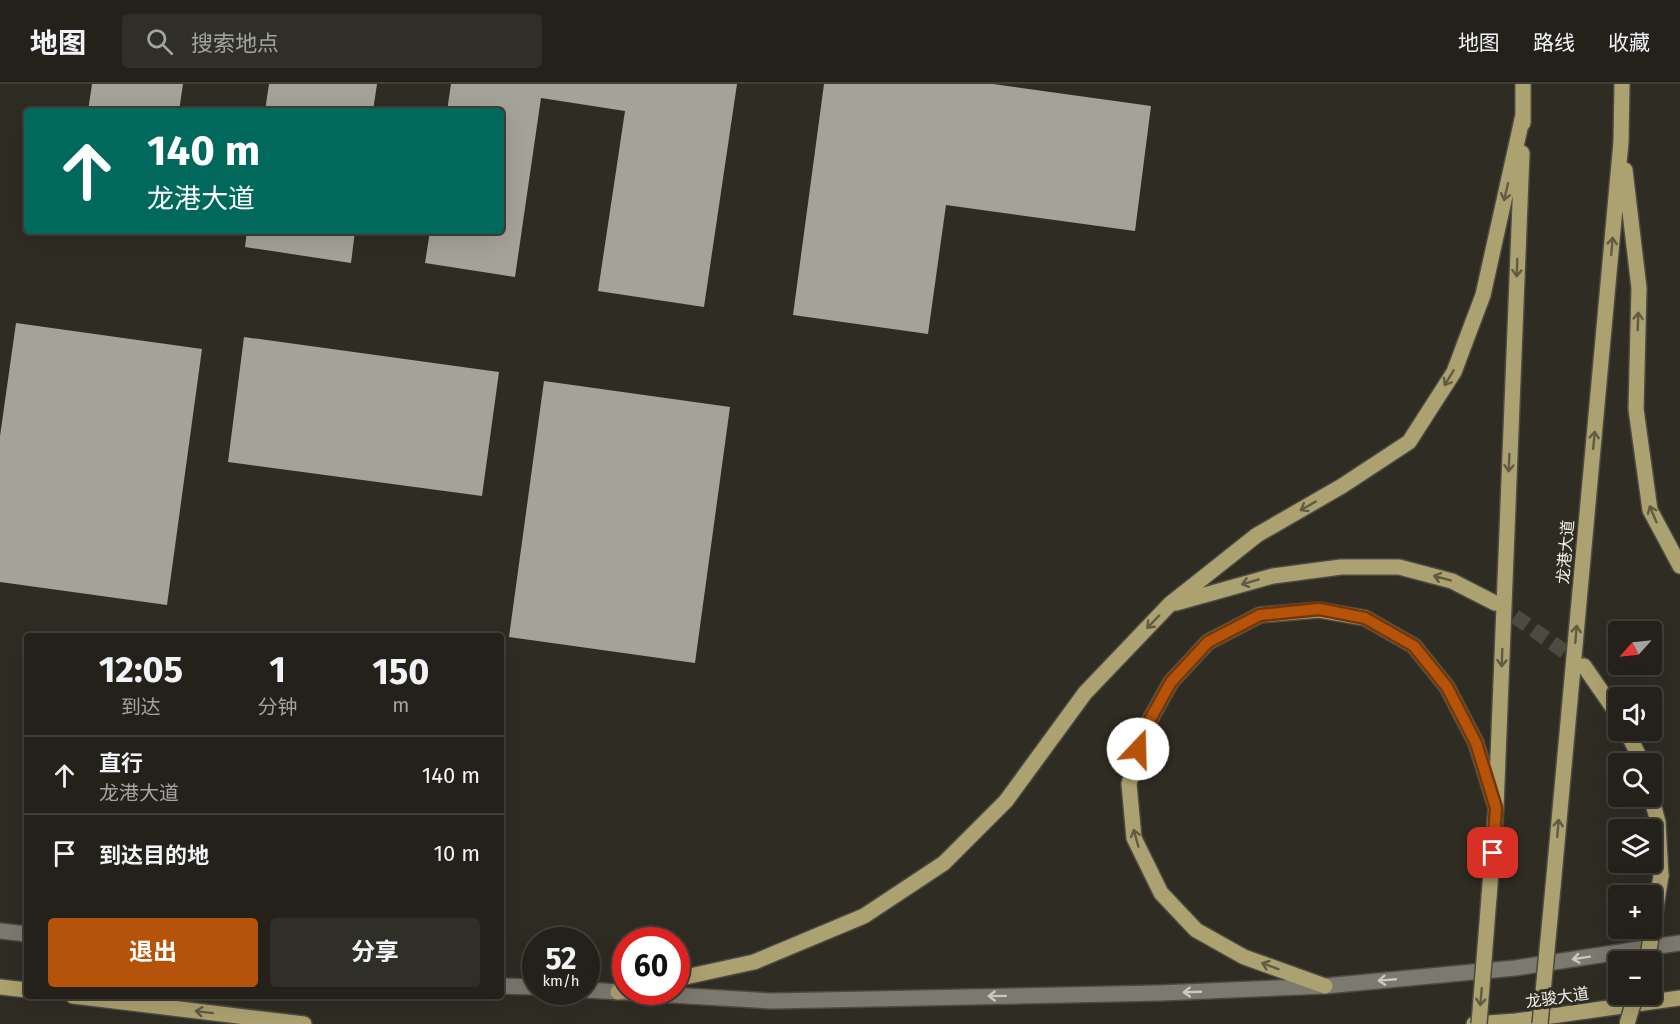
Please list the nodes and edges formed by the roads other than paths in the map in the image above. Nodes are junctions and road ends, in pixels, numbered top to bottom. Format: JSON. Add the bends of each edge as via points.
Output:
{"nodes":[{"id":1,"x":1523,"y":84,"type":"edge"},
{"id":2,"x":1622,"y":84,"type":"edge"},
{"id":3,"x":1523,"y":115,"type":"junction"},
{"id":4,"x":1621,"y":142,"type":"junction"},
{"id":5,"x":1680,"y":566,"type":"edge"},
{"id":6,"x":1495,"y":603,"type":"tunnel mouth"},
{"id":7,"x":1170,"y":604,"type":"junction"},
{"id":8,"x":1584,"y":666,"type":"tunnel mouth"},
{"id":9,"x":1608,"y":701,"type":"edge"},
{"id":10,"x":1655,"y":807,"type":"edge"},
{"id":11,"x":1496,"y":808,"type":"junction"},
{"id":12,"x":0,"y":931,"type":"edge"},
{"id":13,"x":24,"y":934,"type":"edge"},
{"id":14,"x":1680,"y":943,"type":"edge"},
{"id":15,"x":1649,"y":951,"type":"edge"},
{"id":16,"x":690,"y":976,"type":"edge"},
{"id":17,"x":504,"y":986,"type":"edge"},
{"id":18,"x":1325,"y":986,"type":"junction"},
{"id":19,"x":0,"y":987,"type":"edge"},
{"id":20,"x":522,"y":987,"type":"edge"},
{"id":21,"x":24,"y":990,"type":"edge"},
{"id":22,"x":690,"y":996,"type":"edge"},
{"id":23,"x":1680,"y":998,"type":"edge"},
{"id":24,"x":98,"y":999,"type":"edge"},
{"id":25,"x":1633,"y":1005,"type":"edge"},
{"id":26,"x":304,"y":1024,"type":"edge"},
{"id":27,"x":1474,"y":1024,"type":"edge"},
{"id":28,"x":1479,"y":1024,"type":"edge"},
{"id":29,"x":1540,"y":1024,"type":"edge"},
{"id":30,"x":1627,"y":1024,"type":"edge"}],
"edges":[{"from":1,"to":3,"type":"main road"},
{"from":2,"to":4,"type":"main road","name":"龙港大道"},
{"from":3,"to":7,"type":"main road","one_way":true,"via":[[1483,295],[1454,372],[1409,442],[1257,535]]},
{"from":3,"to":11,"type":"main road","one_way":true},
{"from":5,"to":4,"type":"main road","one_way":true,"via":[[1650,510],[1636,409],[1640,288]]},
{"from":29,"to":4,"type":"main road","name":"龙港大道","one_way":true,"bridge":true},
{"from":6,"to":7,"type":"main road","one_way":true,"via":[[1452,581],[1399,567],[1341,567],[1273,576]]},
{"from":7,"to":16,"type":"main road","one_way":true,"via":[[1085,693],[1006,801],[944,863],[864,916],[754,962]]},
{"from":8,"to":9,"type":"main road"},
{"from":10,"to":15,"type":"main road","bridge":true,"via":[[1661,876]]},
{"from":18,"to":11,"type":"main road","one_way":true,"via":[[1244,957],[1196,930],[1161,893],[1134,838],[1129,784],[1143,732],[1171,682],[1208,642],[1260,615],[1319,609],[1365,618],[1414,646],[1447,687],[1476,743]]},
{"from":11,"to":28,"type":"main road","one_way":true,"bridge":true},
{"from":12,"to":13,"type":"street"},
{"from":14,"to":18,"type":"street","one_way":true,"via":[[1515,968]]},
{"from":17,"to":20,"type":"street"},
{"from":18,"to":22,"type":"street","one_way":true,"via":[[772,1001]]},
{"from":19,"to":21,"type":"main road"},
{"from":23,"to":27,"type":"main road","name":"龙骏大道"},
{"from":26,"to":24,"type":"main road","one_way":true},
{"from":25,"to":30,"type":"main road","bridge":true}]}
